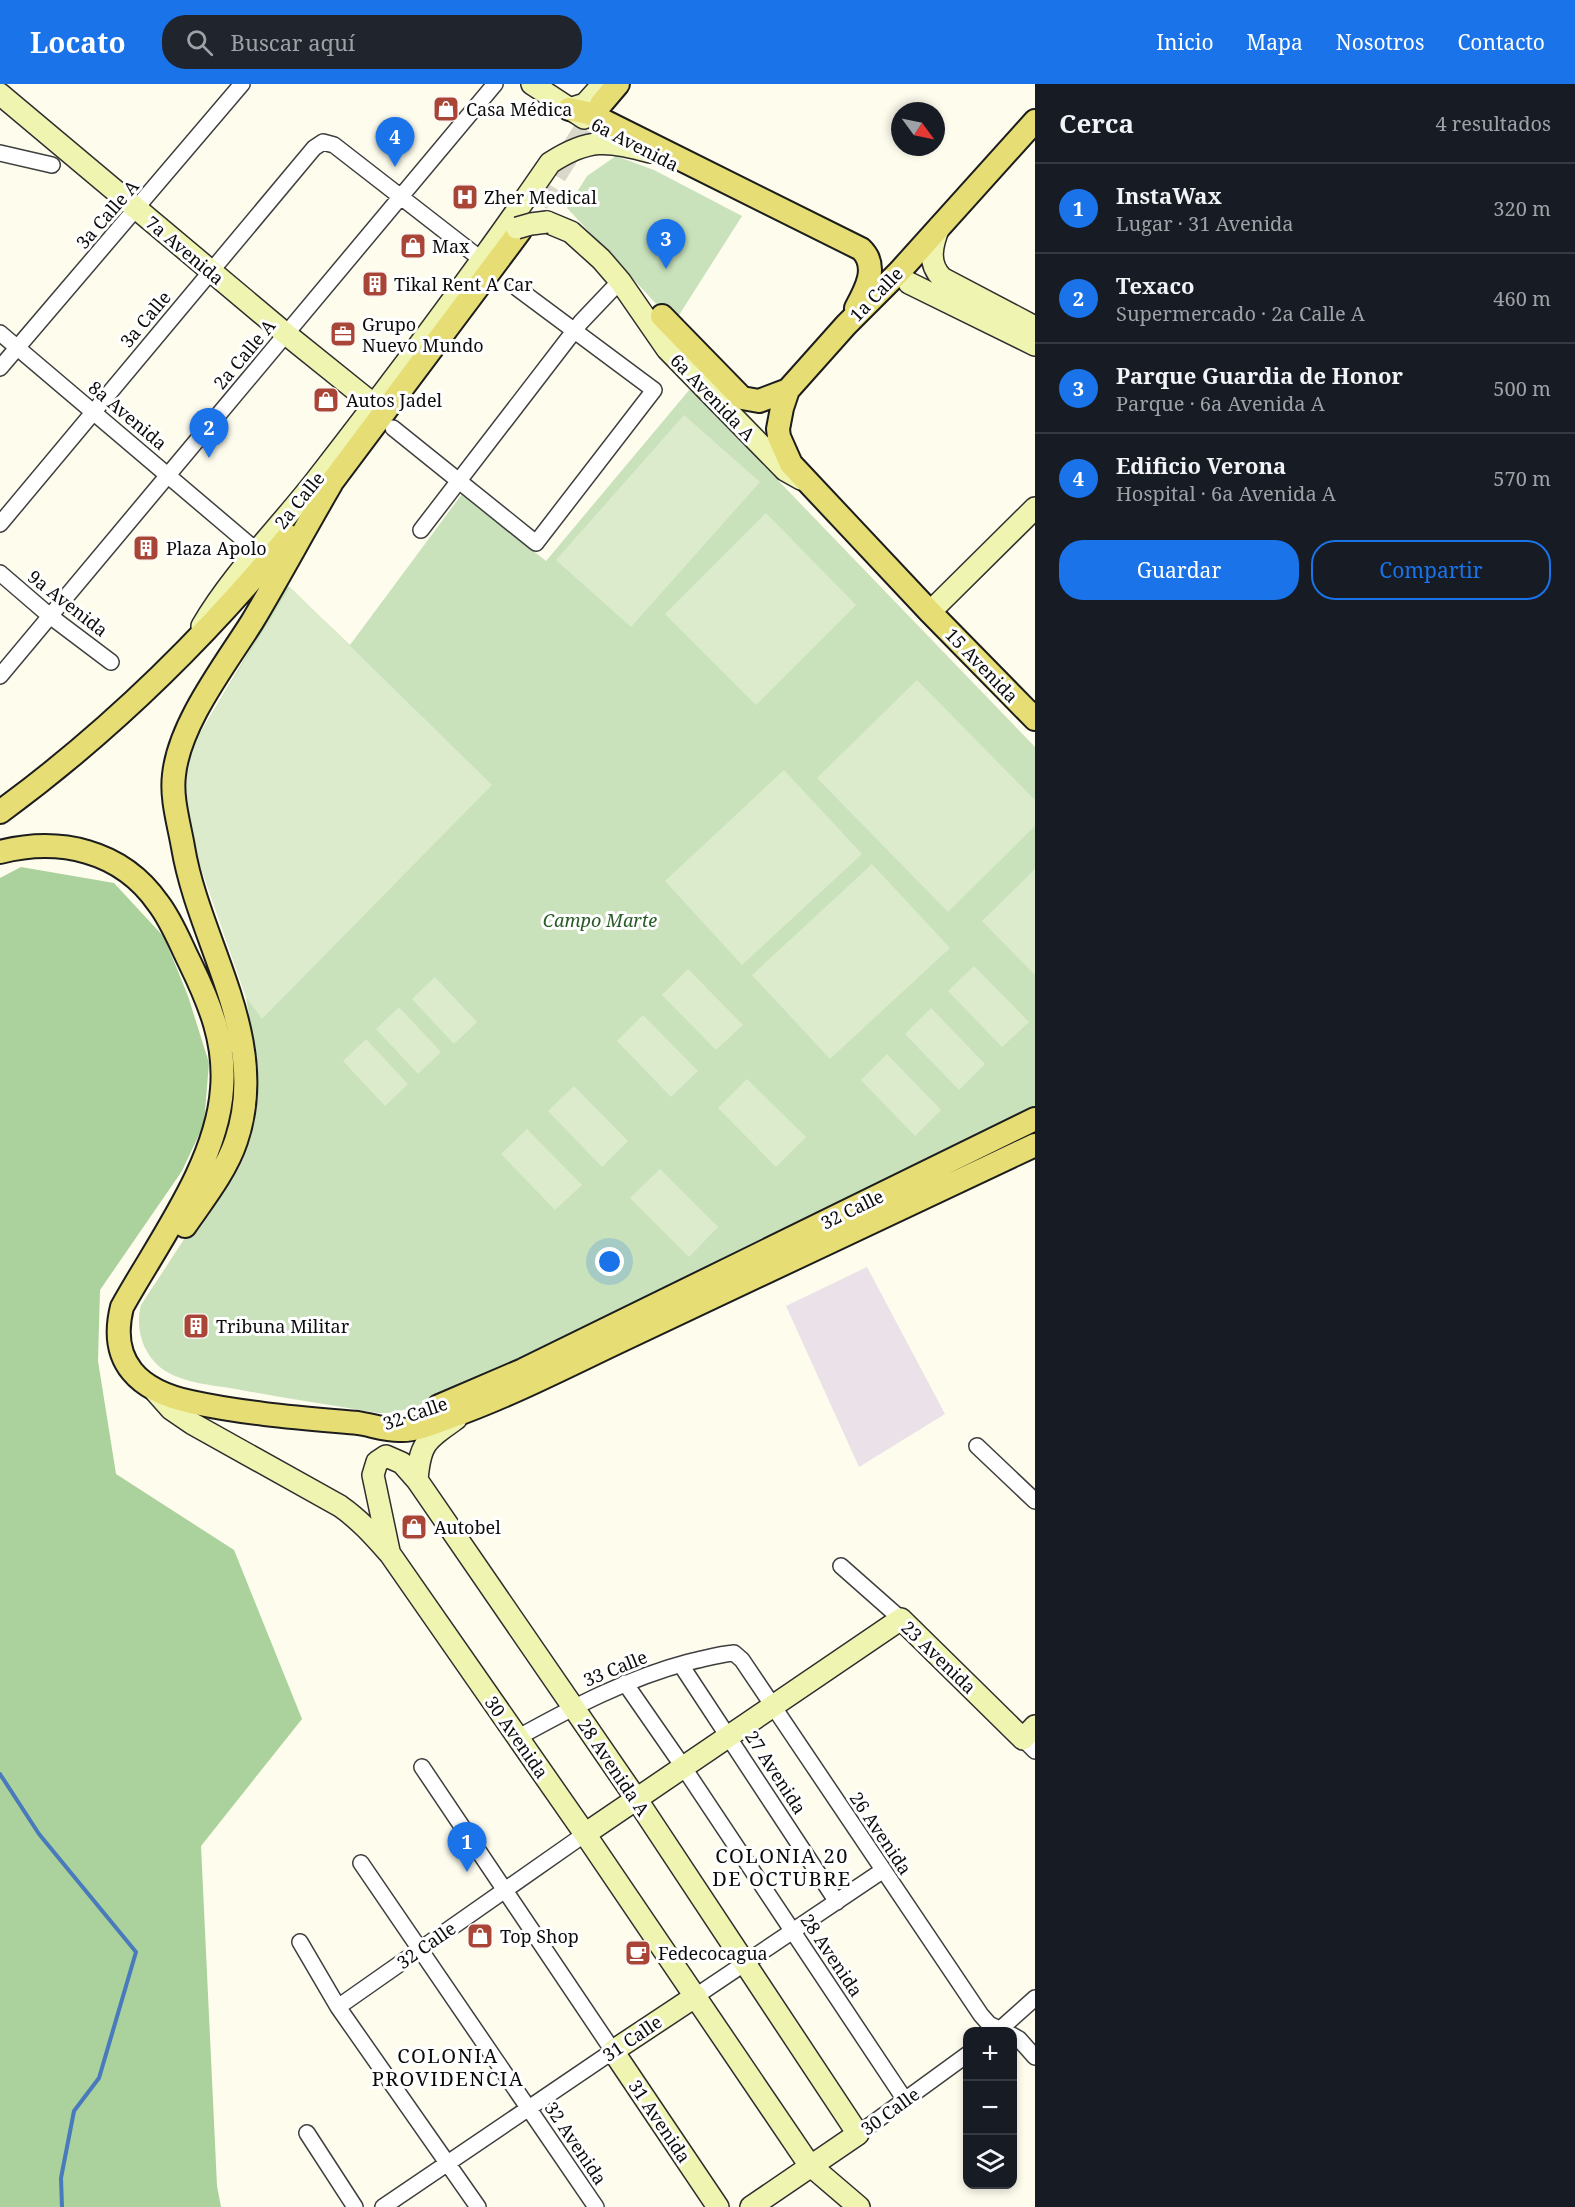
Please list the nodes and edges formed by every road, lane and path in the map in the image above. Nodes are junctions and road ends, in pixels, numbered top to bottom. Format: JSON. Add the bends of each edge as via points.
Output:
{"nodes":[{"id":1,"x":242,"y":84,"type":"edge"},
{"id":2,"x":495,"y":84,"type":"edge"},
{"id":3,"x":532,"y":84,"type":"edge"},
{"id":4,"x":618,"y":84,"type":"edge"},
{"id":5,"x":0,"y":94,"type":"edge"},
{"id":6,"x":602,"y":94,"type":"edge"},
{"id":7,"x":569,"y":109,"type":"junction"},
{"id":8,"x":1035,"y":122,"type":"edge"},
{"id":9,"x":650,"y":152,"type":"junction"},
{"id":10,"x":0,"y":153,"type":"edge"},
{"id":11,"x":52,"y":165,"type":"dead end"},
{"id":12,"x":401,"y":196,"type":"junction"},
{"id":13,"x":137,"y":209,"type":"junction"},
{"id":14,"x":939,"y":227,"type":"junction"},
{"id":15,"x":518,"y":230,"type":"junction"},
{"id":16,"x":846,"y":251,"type":"dead end"},
{"id":17,"x":487,"y":254,"type":"junction"},
{"id":18,"x":211,"y":272,"type":"junction"},
{"id":19,"x":620,"y":281,"type":"junction"},
{"id":20,"x":909,"y":283,"type":"dead end"},
{"id":21,"x":517,"y":288,"type":"dead end"},
{"id":22,"x":662,"y":316,"type":"dead end"},
{"id":23,"x":846,"y":325,"type":"junction"},
{"id":24,"x":1035,"y":327,"type":"edge"},
{"id":25,"x":574,"y":330,"type":"junction"},
{"id":26,"x":0,"y":333,"type":"edge"},
{"id":27,"x":286,"y":334,"type":"junction"},
{"id":28,"x":1035,"y":345,"type":"edge"},
{"id":29,"x":17,"y":348,"type":"junction"},
{"id":30,"x":0,"y":368,"type":"edge"},
{"id":31,"x":788,"y":390,"type":"junction"},
{"id":32,"x":373,"y":404,"type":"junction"},
{"id":33,"x":94,"y":412,"type":"junction"},
{"id":34,"x":393,"y":428,"type":"dead end"},
{"id":35,"x":169,"y":475,"type":"junction"},
{"id":36,"x":459,"y":480,"type":"junction"},
{"id":37,"x":331,"y":484,"type":"junction"},
{"id":38,"x":809,"y":484,"type":"junction"},
{"id":39,"x":1035,"y":508,"type":"edge"},
{"id":40,"x":0,"y":524,"type":"edge"},
{"id":41,"x":421,"y":530,"type":"dead end"},
{"id":42,"x":258,"y":552,"type":"junction"},
{"id":43,"x":0,"y":573,"type":"edge"},
{"id":44,"x":930,"y":612,"type":"junction"},
{"id":45,"x":50,"y":616,"type":"junction"},
{"id":46,"x":192,"y":643,"type":"junction"},
{"id":47,"x":111,"y":662,"type":"dead end"},
{"id":48,"x":0,"y":676,"type":"edge"},
{"id":49,"x":1035,"y":719,"type":"edge"},
{"id":50,"x":0,"y":812,"type":"edge"},
{"id":51,"x":0,"y":852,"type":"edge"},
{"id":52,"x":1035,"y":1119,"type":"edge"},
{"id":53,"x":1035,"y":1145,"type":"edge"},
{"id":54,"x":122,"y":1307,"type":"junction"},
{"id":55,"x":155,"y":1391,"type":"junction"},
{"id":56,"x":469,"y":1410,"type":"junction"},
{"id":57,"x":375,"y":1425,"type":"junction"},
{"id":58,"x":977,"y":1446,"type":"dead end"},
{"id":59,"x":417,"y":1480,"type":"junction"},
{"id":60,"x":1035,"y":1501,"type":"edge"},
{"id":61,"x":390,"y":1554,"type":"junction"},
{"id":62,"x":841,"y":1566,"type":"dead end"},
{"id":63,"x":900,"y":1619,"type":"junction"},
{"id":64,"x":734,"y":1653,"type":"joint"},
{"id":65,"x":681,"y":1665,"type":"junction"},
{"id":66,"x":625,"y":1683,"type":"junction"},
{"id":67,"x":573,"y":1707,"type":"junction"},
{"id":68,"x":772,"y":1707,"type":"junction"},
{"id":69,"x":729,"y":1737,"type":"junction"},
{"id":70,"x":517,"y":1738,"type":"junction"},
{"id":71,"x":1031,"y":1739,"type":"edge"},
{"id":72,"x":422,"y":1767,"type":"dead end"},
{"id":73,"x":684,"y":1768,"type":"junction"},
{"id":74,"x":637,"y":1800,"type":"junction"},
{"id":75,"x":585,"y":1834,"type":"junction"},
{"id":76,"x":361,"y":1863,"type":"dead end"},
{"id":77,"x":882,"y":1871,"type":"junction"},
{"id":78,"x":506,"y":1889,"type":"junction"},
{"id":79,"x":837,"y":1902,"type":"junction"},
{"id":80,"x":792,"y":1932,"type":"junction"},
{"id":81,"x":300,"y":1942,"type":"dead end"},
{"id":82,"x":421,"y":1949,"type":"junction"},
{"id":83,"x":744,"y":1964,"type":"junction"},
{"id":84,"x":696,"y":1996,"type":"junction"},
{"id":85,"x":1035,"y":1998,"type":"edge"},
{"id":86,"x":338,"y":2007,"type":"junction"},
{"id":87,"x":995,"y":2027,"type":"edge"},
{"id":88,"x":1009,"y":2027,"type":"edge"},
{"id":89,"x":1017,"y":2037,"type":"edge"},
{"id":90,"x":613,"y":2051,"type":"junction"},
{"id":91,"x":1035,"y":2057,"type":"edge"},
{"id":92,"x":963,"y":2058,"type":"edge"},
{"id":93,"x":905,"y":2100,"type":"junction"},
{"id":94,"x":529,"y":2109,"type":"junction"},
{"id":95,"x":307,"y":2133,"type":"dead end"},
{"id":96,"x":858,"y":2134,"type":"junction"},
{"id":97,"x":448,"y":2163,"type":"junction"},
{"id":98,"x":809,"y":2163,"type":"junction"},
{"id":99,"x":355,"y":2207,"type":"edge"},
{"id":100,"x":383,"y":2207,"type":"edge"},
{"id":101,"x":478,"y":2207,"type":"edge"},
{"id":102,"x":596,"y":2207,"type":"edge"},
{"id":103,"x":718,"y":2207,"type":"edge"},
{"id":104,"x":752,"y":2207,"type":"edge"},
{"id":105,"x":859,"y":2207,"type":"edge"}],
"edges":[{"from":1,"to":13,"type":"street","name":"3a Calle A"},
{"from":2,"to":12,"type":"street","name":"2a Calle A"},
{"from":3,"to":7,"type":"street","name":"6a Avenida"},
{"from":4,"to":6,"type":"main road"},
{"from":5,"to":13,"type":"street","name":"7a Avenida"},
{"from":6,"to":7,"type":"street"},
{"from":7,"to":9,"type":"street","name":"6a Avenida"},
{"from":7,"to":23,"type":"main road","via":[[588,113],[861,249],[871,273]]},
{"from":8,"to":14,"type":"main road","name":"1a Calle"},
{"from":9,"to":16,"type":"street","name":"6a Avenida"},
{"from":9,"to":17,"type":"street","name":"2a Calle","via":[[609,142],[566,152],[550,163]]},
{"from":10,"to":11,"type":"street"},
{"from":12,"to":17,"type":"street"},
{"from":12,"to":18,"type":"street","name":"3a Calle","via":[[334,145],[323,142]]},
{"from":12,"to":27,"type":"street","name":"2a Calle A"},
{"from":13,"to":18,"type":"street","name":"7a Avenida"},
{"from":13,"to":29,"type":"street","name":"3a Calle A"},
{"from":14,"to":23,"type":"main road","name":"1a Calle"},
{"from":14,"to":24,"type":"street","via":[[933,244],[938,273],[958,288]]},
{"from":15,"to":17,"type":"street","name":"6a Avenida A"},
{"from":15,"to":19,"type":"street","name":"6a Avenida A","bridge":true,"via":[[547,222],[561,226],[601,259]]},
{"from":15,"to":37,"type":"main road","name":"2a Calle"},
{"from":17,"to":32,"type":"street","name":"2a Calle"},
{"from":18,"to":27,"type":"street","name":"7a Avenida"},
{"from":18,"to":33,"type":"street","name":"3a Calle"},
{"from":19,"to":25,"type":"street"},
{"from":19,"to":38,"type":"street","name":"6a Avenida A","via":[[667,350],[785,470]]},
{"from":20,"to":28,"type":"street"},
{"from":21,"to":25,"type":"street"},
{"from":22,"to":31,"type":"main road","via":[[742,398],[759,401]]},
{"from":23,"to":31,"type":"main road","name":"1a Calle"},
{"from":25,"to":36,"type":"street"},
{"from":25,"to":36,"type":"street","via":[[654,390],[536,543]]},
{"from":26,"to":29,"type":"street","name":"8a Avenida"},
{"from":27,"to":32,"type":"street","name":"7a Avenida"},
{"from":27,"to":35,"type":"street","name":"2a Calle A"},
{"from":29,"to":30,"type":"street","name":"3a Calle A"},
{"from":29,"to":33,"type":"street","name":"8a Avenida"},
{"from":31,"to":38,"type":"main road","name":"1a Calle","via":[[779,418],[779,437],[787,458]]},
{"from":32,"to":42,"type":"street","name":"2a Calle"},
{"from":33,"to":35,"type":"street","name":"8a Avenida"},
{"from":33,"to":40,"type":"street","name":"3a Calle"},
{"from":34,"to":36,"type":"street"},
{"from":35,"to":42,"type":"street","name":"8a Avenida"},
{"from":35,"to":45,"type":"street","name":"2a Calle A"},
{"from":36,"to":41,"type":"street"},
{"from":37,"to":46,"type":"main road","name":"2a Calle","via":[[244,590]]},
{"from":37,"to":54,"type":"main road","via":[[197,710],[176,759],[173,789],[187,870],[238,1019],[246,1072],[242,1122],[227,1159],[161,1263]]},
{"from":38,"to":44,"type":"main road","name":"6a Avenida A"},
{"from":39,"to":44,"type":"street"},
{"from":42,"to":46,"type":"street","name":"2a Calle","via":[[216,602]]},
{"from":43,"to":45,"type":"street","name":"9a Avenida"},
{"from":44,"to":49,"type":"main road","name":"15 Avenida"},
{"from":45,"to":47,"type":"street","name":"9a Avenida"},
{"from":45,"to":48,"type":"street","name":"2a Calle A"},
{"from":46,"to":50,"type":"main road","via":[[125,710]]},
{"from":51,"to":54,"type":"main road","via":[[44,845],[67,847],[90,852],[122,868],[157,901],[170,921],[216,1022],[222,1089],[208,1150],[195,1182]]},
{"from":52,"to":57,"type":"main road","name":"32 Calle","via":[[524,1370],[422,1413]]},
{"from":53,"to":56,"type":"main road","name":"32 Calle"},
{"from":54,"to":55,"type":"main road","via":[[118,1331],[123,1355],[136,1376]]},
{"from":55,"to":57,"type":"main road","via":[[218,1408]]},
{"from":55,"to":61,"type":"street","name":"30 Avenida","via":[[171,1409],[193,1424],[348,1512]]},
{"from":56,"to":57,"type":"main road","name":"32 Calle","via":[[422,1427],[399,1430]]},
{"from":56,"to":59,"type":"street","via":[[427,1441],[420,1455]]},
{"from":58,"to":60,"type":"street"},
{"from":59,"to":61,"type":"street","name":"28 Avenida A","via":[[402,1463],[386,1456],[374,1468]]},
{"from":59,"to":67,"type":"street","name":"28 Avenida A"},
{"from":61,"to":70,"type":"street","name":"30 Avenida"},
{"from":62,"to":63,"type":"street","name":"23 Avenida"},
{"from":63,"to":68,"type":"street","name":"32 Calle"},
{"from":63,"to":71,"type":"street","name":"23 Avenida"},
{"from":64,"to":65,"type":"street","name":"33 Calle"},
{"from":64,"to":68,"type":"street","name":"26 Avenida"},
{"from":65,"to":66,"type":"street","name":"33 Calle"},
{"from":65,"to":69,"type":"street","name":"27 Avenida"},
{"from":66,"to":67,"type":"street","name":"33 Calle"},
{"from":66,"to":73,"type":"street","name":"28 Avenida"},
{"from":67,"to":70,"type":"street","name":"33 Calle"},
{"from":67,"to":74,"type":"street","name":"28 Avenida A"},
{"from":68,"to":69,"type":"street","name":"32 Calle"},
{"from":68,"to":77,"type":"street","name":"26 Avenida"},
{"from":69,"to":73,"type":"street","name":"32 Calle"},
{"from":69,"to":79,"type":"street","name":"27 Avenida"},
{"from":70,"to":75,"type":"street","name":"30 Avenida"},
{"from":72,"to":78,"type":"street","name":"31 Avenida"},
{"from":73,"to":74,"type":"street","name":"32 Calle"},
{"from":73,"to":80,"type":"street","name":"28 Avenida"},
{"from":74,"to":75,"type":"street","name":"32 Calle"},
{"from":74,"to":83,"type":"street","name":"28 Avenida A"},
{"from":75,"to":78,"type":"street","name":"32 Calle"},
{"from":75,"to":84,"type":"street","name":"30 Avenida"},
{"from":76,"to":82,"type":"street","name":"32 Avenida"},
{"from":77,"to":79,"type":"street","name":"31 Calle"},
{"from":77,"to":87,"type":"street","name":"26 Avenida","via":[[981,2015]]},
{"from":78,"to":82,"type":"street","name":"32 Calle"},
{"from":78,"to":90,"type":"street","name":"31 Avenida"},
{"from":79,"to":80,"type":"street","name":"31 Calle"},
{"from":80,"to":83,"type":"street","name":"31 Calle"},
{"from":80,"to":93,"type":"street","name":"28 Avenida"},
{"from":81,"to":86,"type":"street"},
{"from":82,"to":86,"type":"street","name":"32 Calle"},
{"from":82,"to":94,"type":"street","name":"32 Avenida"},
{"from":83,"to":84,"type":"street","name":"31 Calle"},
{"from":83,"to":96,"type":"street","name":"28 Avenida A"},
{"from":84,"to":90,"type":"street","name":"31 Calle"},
{"from":84,"to":98,"type":"street","name":"30 Avenida"},
{"from":85,"to":88,"type":"street"},
{"from":86,"to":97,"type":"street"},
{"from":89,"to":91,"type":"street"},
{"from":90,"to":94,"type":"street","name":"31 Calle"},
{"from":90,"to":103,"type":"street","name":"31 Avenida"},
{"from":92,"to":93,"type":"street","name":"30 Calle"},
{"from":93,"to":96,"type":"street","name":"30 Calle"},
{"from":94,"to":97,"type":"street","name":"31 Calle"},
{"from":94,"to":102,"type":"street","name":"32 Avenida"},
{"from":95,"to":99,"type":"street"},
{"from":96,"to":98,"type":"street","name":"30 Calle"},
{"from":97,"to":100,"type":"street","name":"31 Calle"},
{"from":97,"to":101,"type":"street"},
{"from":98,"to":104,"type":"street","name":"30 Calle"},
{"from":98,"to":105,"type":"street","name":"30 Avenida"}]}
